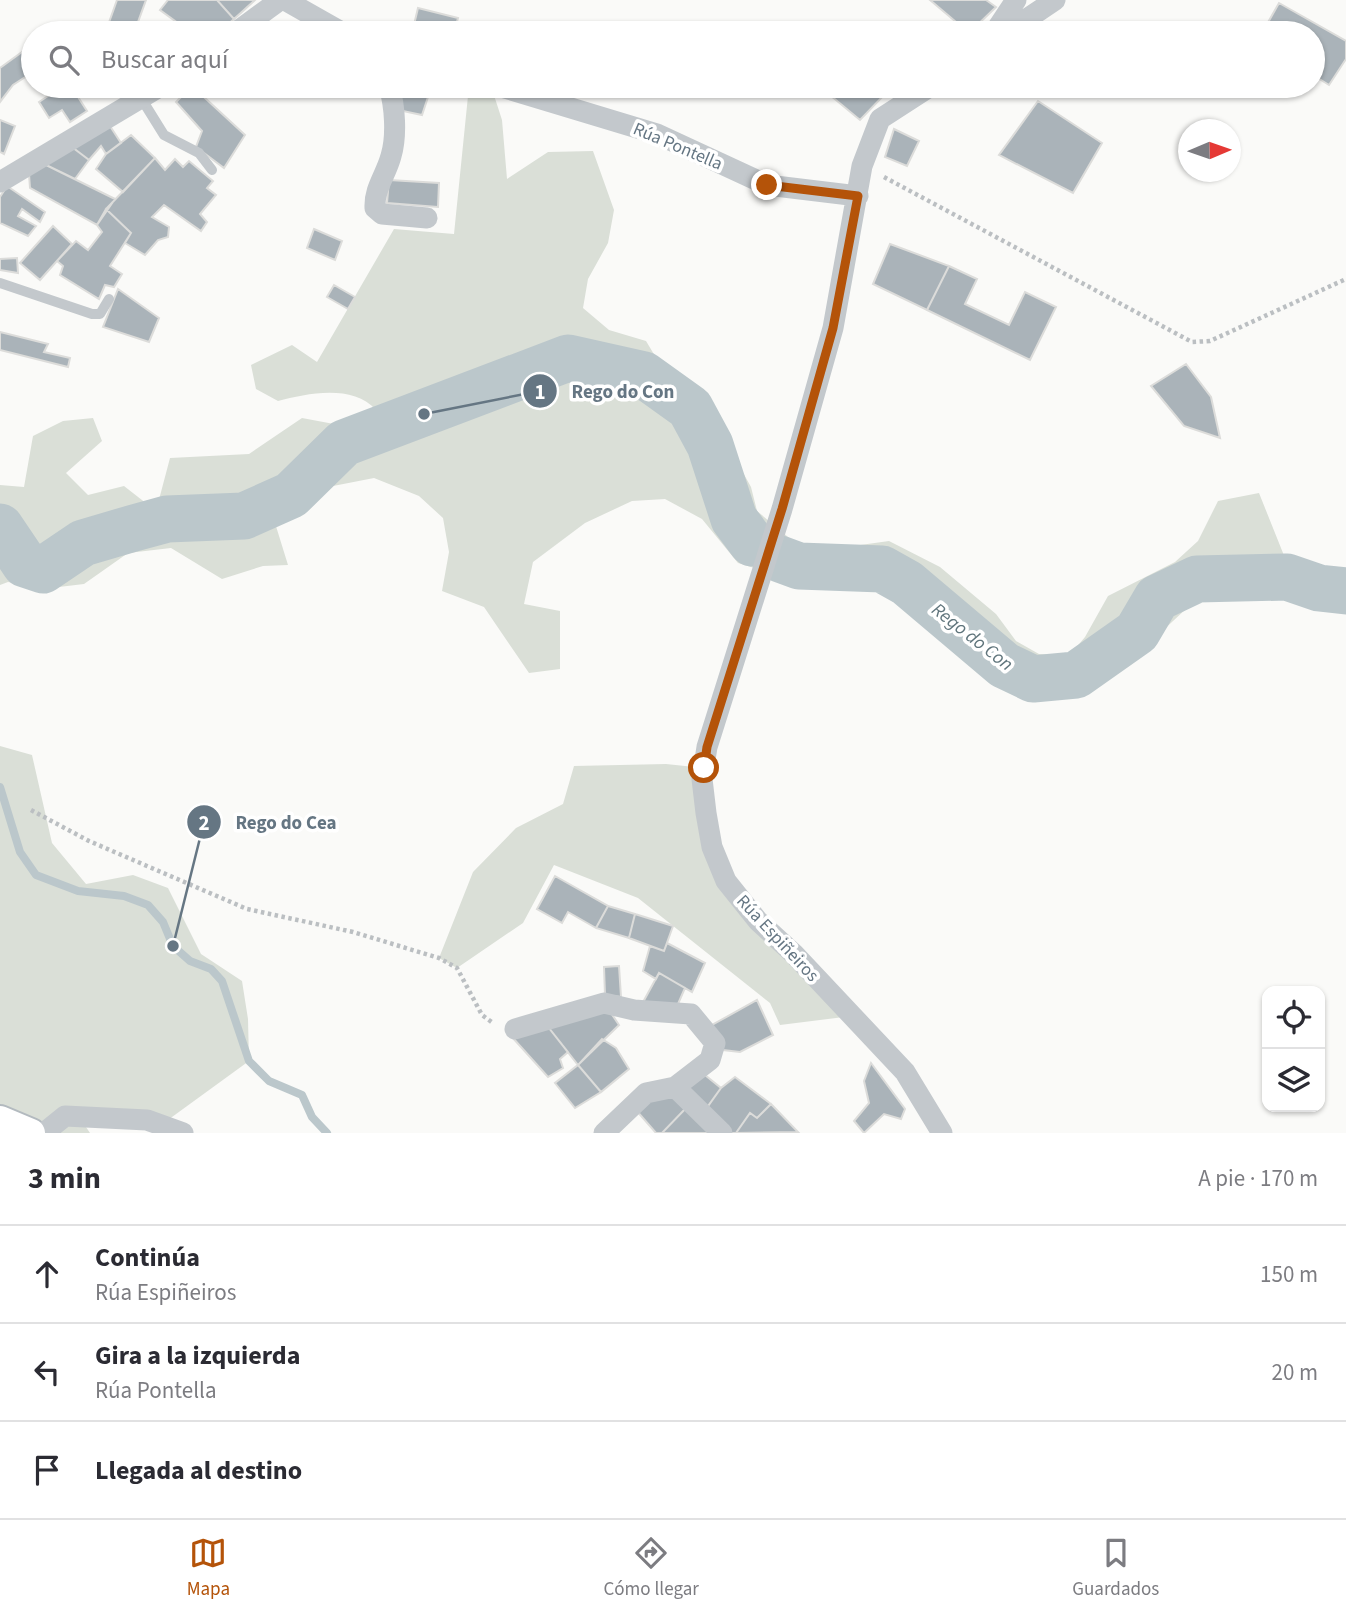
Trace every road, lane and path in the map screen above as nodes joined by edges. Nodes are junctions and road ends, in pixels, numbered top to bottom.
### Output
1 (282, 0) edge
2 (1016, 0) edge
3 (1055, 0) edge
4 (252, 21) edge
5 (321, 21) edge
6 (1002, 21) edge
7 (1024, 21) edge
8 (141, 98) joint
9 (390, 98) edge
10 (538, 98) edge
11 (912, 98) edge
12 (862, 166) junction
13 (212, 170) dead end
14 (0, 182) edge
15 (858, 196) junction
16 (427, 218) dead end
17 (1346, 279) edge
18 (0, 284) edge
19 (108, 299) dead end
20 (31, 810) dead end
21 (515, 1030) joint
22 (675, 1087) junction
23 (0, 1120) edge
24 (32, 1133) edge
25 (44, 1133) edge
26 (183, 1133) edge
27 (604, 1133) edge
28 (722, 1133) edge
29 (942, 1133) edge

1 - 4 street
1 - 5 street
2 - 6 street
3 - 7 street
8 - 13 lane
8 - 14 street
9 - 16 street
10 - 15 street, Rúa Pontella
11 - 12 street, Rúa Espiñeiros
12 - 15 street, Rúa Espiñeiros
12 - 17 path
15 - 29 street, Rúa Espiñeiros
18 - 19 lane
20 - 21 path
21 - 22 street
22 - 27 street
22 - 28 street
23 - 24 street
25 - 26 street

